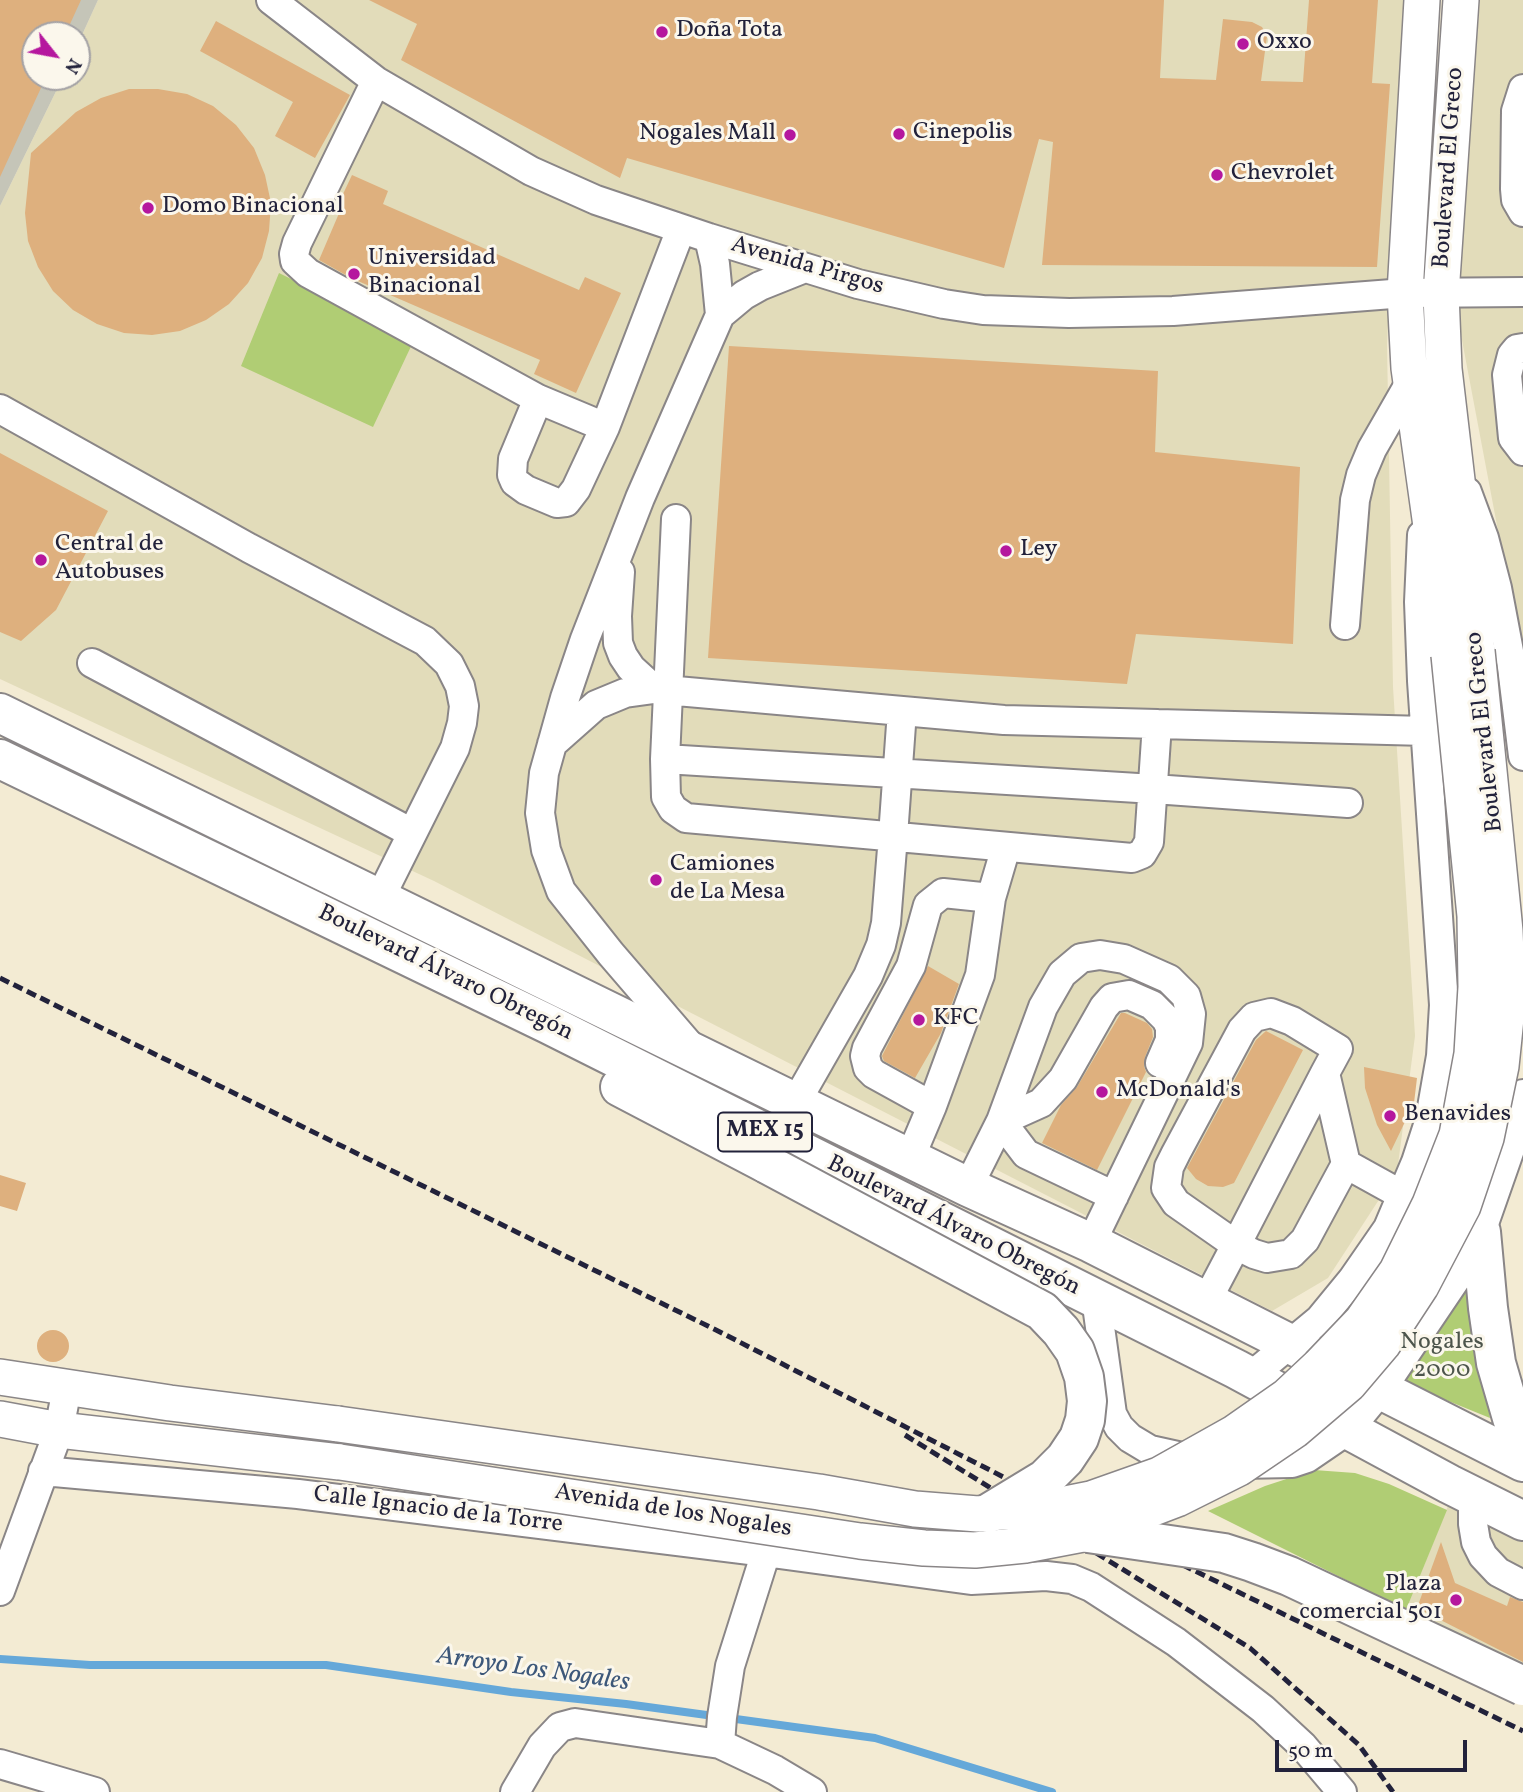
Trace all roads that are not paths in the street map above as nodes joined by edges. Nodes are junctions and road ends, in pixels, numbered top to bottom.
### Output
1 (271, 0) edge
2 (1422, 0) edge
3 (1461, 0) edge
4 (376, 81) junction
5 (1523, 89) edge
6 (1523, 212) edge
7 (681, 229) junction
8 (709, 238) junction
9 (805, 268) junction
10 (1523, 292) edge
11 (1405, 293) junction
12 (1441, 294) junction
13 (720, 315) junction
14 (1523, 348) edge
15 (1411, 381) junction
16 (538, 399) junction
17 (0, 409) edge
18 (605, 427) junction
19 (1523, 451) edge
20 (1453, 454) junction
21 (1424, 476) junction
22 (676, 519) dead end
23 (621, 545) junction
24 (1345, 625) dead end
25 (1463, 653) junction
26 (92, 663) dead end
27 (661, 690) junction
28 (902, 711) junction
29 (0, 713) edge
30 (1157, 724) junction
31 (1426, 731) junction
32 (552, 744) junction
33 (1523, 756) edge
34 (0, 759) edge
35 (665, 759) junction
36 (898, 773) junction
37 (1154, 789) junction
38 (1349, 803) dead end
39 (412, 833) junction
40 (893, 836) junction
41 (1006, 847) junction
42 (380, 898) junction
43 (991, 898) junction
44 (548, 1024) junction
45 (695, 1052) junction
46 (1325, 1073) junction
47 (1523, 1094) edge
48 (1162, 1098) junction
49 (796, 1102) junction
50 (932, 1106) junction
51 (1001, 1121) junction
52 (910, 1158) junction
53 (1346, 1164) junction
54 (968, 1186) junction
55 (1402, 1195) junction
56 (1114, 1196) junction
57 (1481, 1232) junction
58 (1091, 1243) junction
59 (1236, 1245) junction
60 (1096, 1298) junction
61 (1206, 1302) junction
62 (1290, 1345) junction
63 (0, 1377) edge
64 (1250, 1377) junction
65 (67, 1388) junction
66 (1381, 1390) junction
67 (1287, 1396) joint
68 (0, 1419) edge
69 (1333, 1421) junction
70 (59, 1430) junction
71 (1523, 1441) edge
72 (1523, 1462) edge
73 (43, 1471) junction
74 (1473, 1496) junction
75 (989, 1513) junction
76 (1523, 1521) edge
77 (1088, 1533) junction
78 (766, 1552) junction
79 (3, 1577) edge
80 (1523, 1585) edge
81 (1523, 1686) edge
82 (720, 1744) junction
83 (0, 1764) edge
84 (95, 1792) edge
85 (515, 1792) edge
86 (812, 1792) edge
87 (1342, 1792) edge

1 - 4 street, Avenida Pirgos
2 - 11 main road, Boulevard El Greco
3 - 12 main road, Boulevard El Greco
4 - 7 street, Avenida Pirgos
4 - 16 street
5 - 6 street
7 - 8 street, Avenida Pirgos
7 - 18 street
8 - 9 street, Avenida Pirgos
8 - 13 street
9 - 11 street, Avenida Pirgos
9 - 13 street
10 - 12 street, Avenida Pirgos
11 - 12 street, Avenida Pirgos
11 - 15 main road, Boulevard El Greco
12 - 20 main road, Boulevard El Greco
13 - 23 street
14 - 19 street
15 - 21 main road, Boulevard El Greco
15 - 24 street
16 - 18 street
16 - 18 street
17 - 39 street
20 - 25 main road, Boulevard El Greco
20 - 33 street
21 - 25 main road, Boulevard El Greco
21 - 31 street
22 - 27 street
23 - 27 street
23 - 32 street
25 - 67 main road, Boulevard El Greco, bridge
25 - 69 main road, Boulevard El Greco, bridge
26 - 39 street
27 - 28 street
27 - 32 street
27 - 35 street
28 - 30 street
28 - 36 street
29 - 42 highway, Boulevard Álvaro Obregón / MEX 15
30 - 31 street
30 - 37 street
31 - 55 street
32 - 45 street
34 - 44 highway, Boulevard Álvaro Obregón / MEX 15
35 - 36 street
35 - 40 street
36 - 37 street
36 - 40 street
37 - 38 street
37 - 41 street
39 - 42 street
40 - 41 street
40 - 49 street
41 - 43 street
42 - 45 highway, Boulevard Álvaro Obregón / MEX 15
43 - 50 street
43 - 50 street
44 - 60 highway, Boulevard Álvaro Obregón / MEX 15
44 - 75 highway, bridge
45 - 49 highway, Boulevard Álvaro Obregón / MEX 15
46 - 53 street
46 - 59 street
46 - 59 street
47 - 57 street
48 - 51 street
48 - 51 street
48 - 56 street
49 - 52 highway, Boulevard Álvaro Obregón / MEX 15
50 - 52 street
51 - 54 street
51 - 56 street
52 - 54 highway, Boulevard Álvaro Obregón / MEX 15
53 - 55 street
53 - 59 street
54 - 58 highway, Boulevard Álvaro Obregón / MEX 15
55 - 62 street
56 - 58 street
57 - 66 street
57 - 71 highway
58 - 61 highway, Boulevard Álvaro Obregón / MEX 15
59 - 61 street
60 - 64 highway, Boulevard Álvaro Obregón / MEX 15
60 - 69 street
61 - 62 highway, Boulevard Álvaro Obregón / MEX 15
62 - 64 street
62 - 66 highway, Boulevard Álvaro Obregón / MEX 15
63 - 65 main road, Avenida de los Nogales
64 - 69 highway, Boulevard Álvaro Obregón / MEX 15
65 - 70 street
65 - 75 main road, Avenida de los Nogales, bridge
66 - 69 street
66 - 72 highway, Boulevard Álvaro Obregón / MEX 15
67 - 75 main road, Avenida de los Nogales, bridge
68 - 70 main road, Avenida de los Nogales
69 - 74 highway, Boulevard Álvaro Obregón / MEX 15
69 - 77 main road, Avenida de los Nogales, bridge
70 - 73 street
70 - 77 main road, Avenida de los Nogales, bridge
73 - 78 street, Calle Ignacio de la Torre
73 - 79 street
74 - 76 highway, Boulevard Álvaro Obregón / MEX 15
74 - 80 street
77 - 81 highway, bridge
78 - 82 street
78 - 87 street, Calle Ignacio de la Torre
82 - 85 street
82 - 86 street
83 - 84 street

